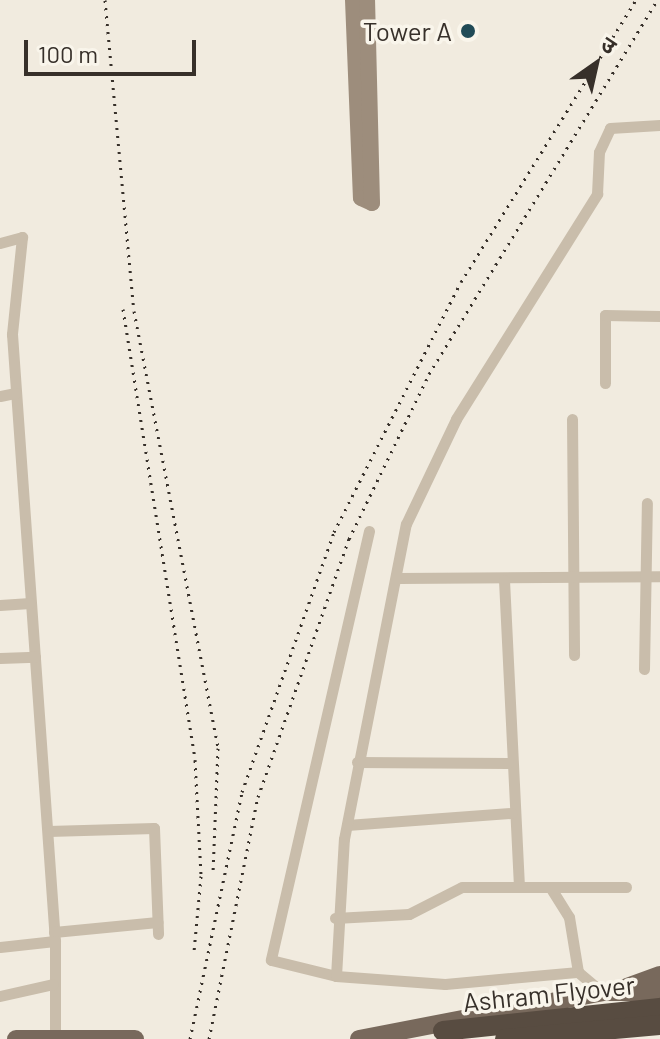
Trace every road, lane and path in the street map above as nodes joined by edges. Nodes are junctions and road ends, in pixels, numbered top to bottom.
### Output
1 (353, 0) edge
2 (367, 0) edge
3 (660, 125) edge
4 (0, 243) edge
5 (660, 316) edge
6 (6, 335) edge
7 (605, 383) dead end
8 (16, 393) junction
9 (0, 396) edge
10 (572, 419) dead end
11 (647, 503) dead end
12 (369, 531) dead end
13 (660, 576) edge
14 (644, 577) junction
15 (399, 578) junction
16 (574, 578) junction
17 (504, 580) junction
18 (30, 603) junction
19 (0, 605) edge
20 (574, 655) dead end
21 (35, 657) junction
22 (0, 658) edge
23 (644, 669) dead end
24 (357, 762) junction
25 (508, 763) junction
26 (512, 813) junction
27 (347, 825) junction
28 (48, 831) junction
29 (519, 887) junction
30 (626, 887) dead end
31 (552, 890) junction
32 (335, 918) junction
33 (54, 936) junction
34 (0, 947) edge
35 (578, 972) junction
36 (660, 975) edge
37 (336, 976) junction
38 (53, 984) junction
39 (611, 991) junction
40 (660, 992) edge
41 (0, 996) edge
42 (660, 1008) edge
43 (660, 1025) edge
44 (443, 1031) joint
45 (16, 1039) edge
46 (55, 1039) edge
47 (135, 1039) edge
48 (359, 1039) edge
49 (391, 1039) edge
50 (505, 1039) edge
51 (611, 1039) edge

1 - 2 main road
3 - 15 street
4 - 6 street
5 - 7 street
6 - 8 street
8 - 9 street
8 - 18 street
10 - 16 street
11 - 14 street
12 - 37 street
13 - 14 street
14 - 16 street
14 - 23 street
15 - 17 street
15 - 24 street
16 - 17 street
16 - 20 street
17 - 25 street
18 - 19 street
18 - 21 street
21 - 22 street
21 - 28 street
24 - 25 street
24 - 27 street
25 - 26 street
26 - 27 street
26 - 29 street
27 - 32 street
28 - 33 street
28 - 33 street
29 - 31 street
29 - 32 street
30 - 31 street
31 - 35 street
32 - 37 street
33 - 34 street
33 - 38 street
35 - 37 street
35 - 39 street
36 - 39 main road
38 - 41 street
38 - 46 street
39 - 40 main road
39 - 48 main road
39 - 51 main road
42 - 44 highway, Ashram Flyover, bridge
43 - 50 highway, Ashram Flyover, bridge
44 - 49 main road
45 - 47 main road, bridge

